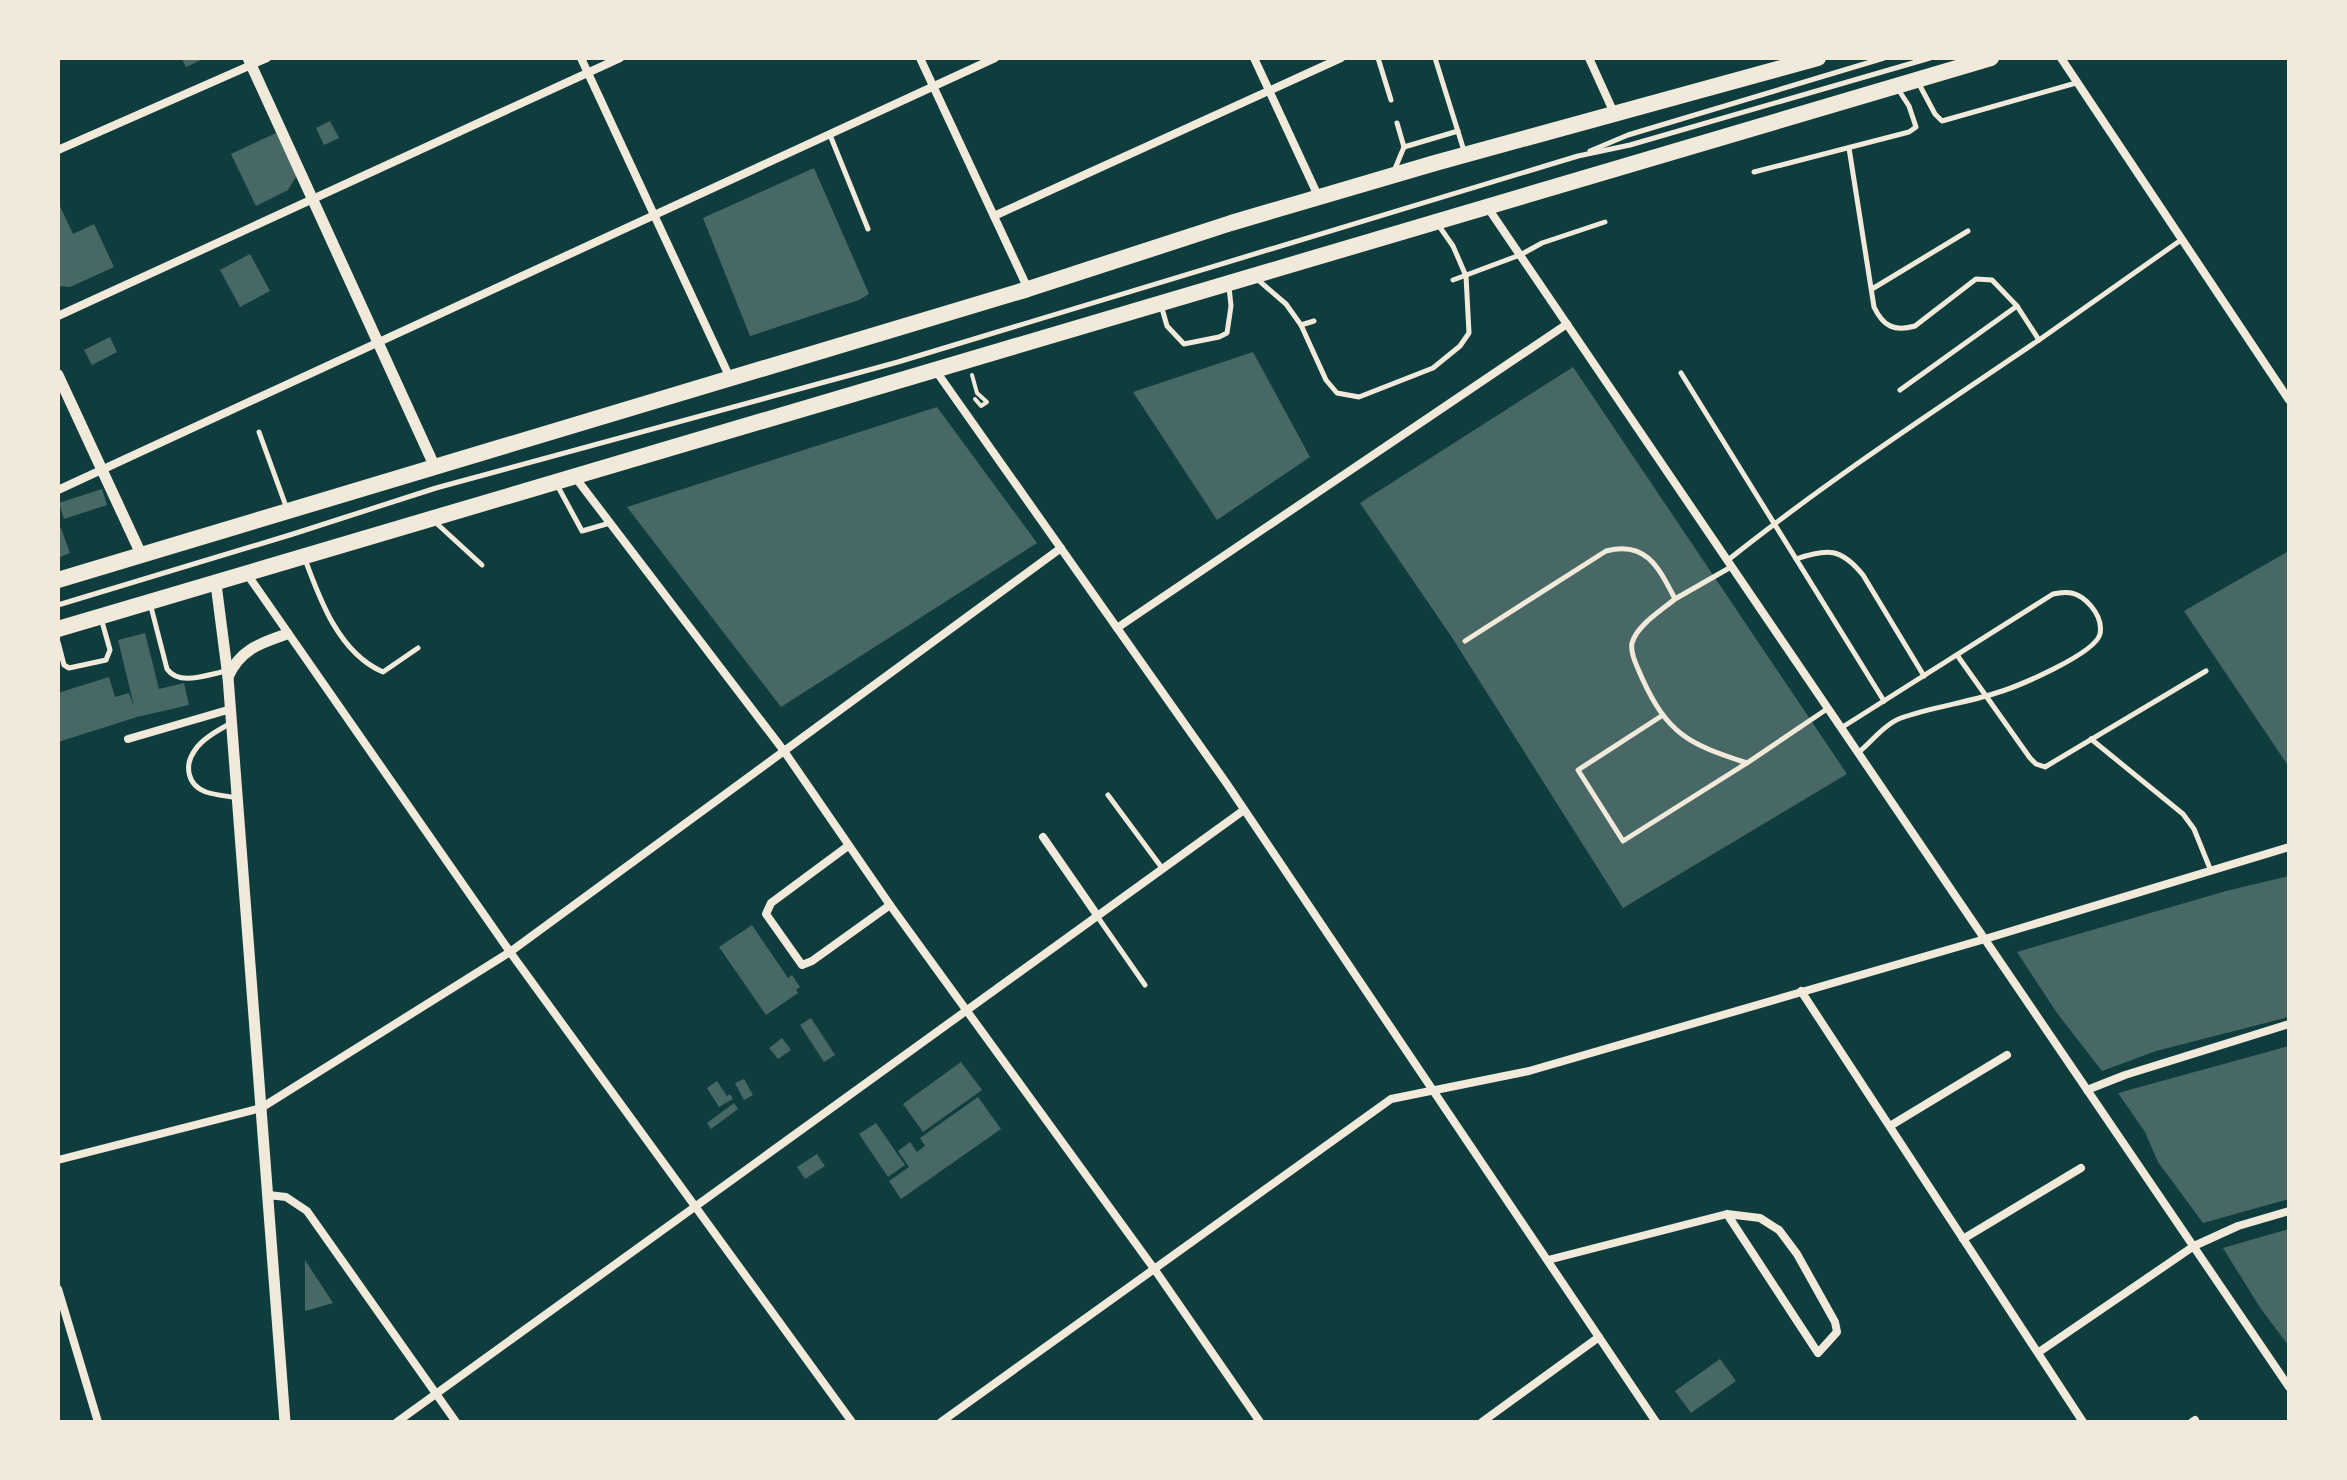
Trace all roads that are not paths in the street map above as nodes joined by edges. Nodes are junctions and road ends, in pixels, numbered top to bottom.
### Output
1 (267, 58) edge
2 (581, 58) edge
3 (620, 58) edge
4 (920, 58) edge
5 (995, 58) edge
6 (1254, 58) edge
7 (1341, 58) edge
8 (1378, 58) edge
9 (1435, 58) edge
10 (1589, 58) edge
11 (1818, 58) edge
12 (1884, 58) edge
13 (1930, 58) edge
14 (1991, 58) edge
15 (2061, 58) edge
16 (250, 62) edge
17 (588, 73) junction
18 (1917, 80) junction
19 (2076, 83) junction
20 (933, 86) junction
21 (1897, 86) junction
22 (1269, 91) junction
23 (1391, 100) dead end
24 (1615, 114) junction
25 (1397, 123) dead end
26 (1458, 131) junction
27 (829, 134) junction
28 (1404, 147) junction
29 (1849, 148) junction
30 (58, 150) edge
31 (1465, 155) junction
32 (1578, 156) junction
33 (1754, 172) dead end
34 (1392, 176) junction
35 (1319, 198) junction
36 (313, 199) junction
37 (1487, 207) junction
38 (654, 215) junction
39 (994, 216) junction
40 (1437, 222) junction
41 (1605, 222) dead end
42 (868, 229) dead end
43 (1968, 231) dead end
44 (2181, 240) junction
45 (1520, 255) junction
46 (1253, 276) junction
47 (1466, 276) junction
48 (1453, 280) dead end
49 (1228, 285) junction
50 (1028, 289) junction
51 (1872, 289) junction
52 (1161, 304) junction
53 (2017, 306) junction
54 (58, 316) edge
55 (1314, 321) dead end
56 (1567, 324) junction
57 (1301, 325) junction
58 (2039, 340) junction
59 (378, 342) junction
60 (936, 371) junction
61 (1681, 373) dead end
62 (58, 375) edge
63 (730, 378) junction
64 (1900, 390) dead end
65 (2289, 400) edge
66 (259, 432) dead end
67 (434, 465) junction
68 (102, 470) junction
69 (575, 477) junction
70 (555, 483) junction
71 (58, 490) edge
72 (287, 510) junction
73 (433, 520) junction
74 (610, 523) junction
75 (1774, 524) junction
76 (1061, 548) junction
77 (141, 554) junction
78 (305, 558) junction
79 (1796, 559) junction
80 (1730, 564) junction
81 (482, 565) dead end
82 (247, 574) junction
83 (58, 580) edge
84 (216, 584) junction
85 (1675, 599) junction
86 (150, 603) junction
87 (58, 605) edge
88 (101, 617) junction
89 (1117, 628) junction
90 (58, 629) edge
91 (287, 634) junction
92 (1465, 641) dead end
93 (58, 642) edge
94 (418, 648) dead end
95 (1957, 655) junction
96 (2206, 671) dead end
97 (227, 674) junction
98 (1924, 676) junction
99 (1986, 696) junction
100 (1884, 701) junction
101 (1828, 708) junction
102 (231, 709) junction
103 (1663, 715) junction
104 (231, 722) junction
105 (1841, 728) junction
106 (128, 739) dead end
107 (2091, 739) junction
108 (784, 751) junction
109 (1858, 753) junction
110 (1747, 763) junction
111 (1108, 795) dead end
112 (237, 798) junction
113 (1244, 810) junction
114 (1043, 837) dead end
115 (848, 846) junction
116 (2289, 847) edge
117 (1162, 868) junction
118 (2211, 871) junction
119 (890, 905) junction
120 (1097, 915) junction
121 (1985, 939) junction
122 (510, 952) junction
123 (1145, 985) dead end
124 (1801, 991) junction
125 (967, 1009) junction
126 (2289, 1024) edge
127 (2007, 1055) dead end
128 (2087, 1090) junction
129 (1434, 1091) junction
130 (261, 1108) junction
131 (1890, 1126) junction
132 (58, 1160) edge
133 (2081, 1168) dead end
134 (268, 1195) junction
135 (695, 1207) junction
136 (2289, 1211) edge
137 (1727, 1214) junction
138 (1963, 1239) junction
139 (2194, 1246) junction
140 (1548, 1260) junction
141 (1155, 1270) junction
142 (58, 1289) edge
143 (1599, 1337) junction
144 (2039, 1352) junction
145 (2289, 1387) edge
146 (436, 1394) junction
147 (98, 1422) edge
148 (285, 1422) edge
149 (397, 1422) edge
150 (456, 1422) edge
151 (852, 1422) edge
152 (941, 1422) edge
153 (1260, 1422) edge
154 (1482, 1422) edge
155 (1656, 1422) edge
156 (2083, 1422) edge

1 - 16 street
2 - 17 street
3 - 17 street
4 - 20 street
5 - 20 street
6 - 22 street
7 - 22 street
8 - 23 lane
9 - 26 lane
10 - 24 street
11 - 24 highway
12 - 32 lane
13 - 32 lane
14 - 18 highway
15 - 19 street
16 - 30 street
16 - 36 street
17 - 36 street
17 - 38 street
18 - 19 lane
18 - 21 highway
19 - 44 street
20 - 27 street
20 - 39 street
21 - 29 lane
21 - 37 highway
22 - 35 street
22 - 39 street
24 - 31 highway
25 - 28 lane
26 - 28 lane
26 - 31 lane
27 - 38 street
27 - 42 lane
28 - 34 lane
29 - 33 lane
29 - 51 lane
31 - 34 highway
32 - 87 lane
34 - 35 highway
35 - 50 highway
36 - 54 street
36 - 59 street
37 - 40 highway
37 - 45 street
38 - 59 street
38 - 63 street
39 - 50 street
40 - 46 highway
40 - 47 lane
41 - 45 lane
43 - 51 lane
44 - 58 lane
44 - 65 street
45 - 47 lane
45 - 56 street
46 - 49 highway
46 - 57 lane
47 - 48 lane
47 - 57 lane
49 - 52 highway
49 - 52 lane
50 - 63 highway
51 - 53 lane
52 - 60 highway
53 - 58 lane
53 - 64 lane
55 - 57 lane
56 - 80 street
56 - 89 street
58 - 75 lane
59 - 67 street
59 - 68 street
60 - 69 highway
60 - 76 street
61 - 75 lane
62 - 68 street
63 - 67 highway
66 - 72 lane
67 - 72 highway
68 - 71 street
68 - 77 street
69 - 70 highway
69 - 74 street
70 - 73 highway
70 - 74 lane
72 - 77 highway
73 - 78 highway
73 - 81 lane
74 - 108 street
75 - 79 lane
75 - 80 lane
76 - 89 street
76 - 108 street
77 - 83 highway
78 - 82 highway
78 - 94 lane
79 - 98 lane
79 - 100 lane
80 - 85 lane
80 - 101 street
82 - 84 highway
82 - 91 street
84 - 86 highway
84 - 97 street
85 - 92 lane
85 - 103 lane
86 - 88 highway
86 - 97 lane
88 - 90 highway
88 - 93 lane
89 - 113 street
91 - 97 street
91 - 122 street
95 - 98 lane
95 - 99 lane
95 - 99 lane
96 - 107 lane
97 - 102 street
98 - 100 lane
99 - 107 lane
99 - 109 lane
100 - 105 lane
101 - 105 street
101 - 110 lane
102 - 104 street
102 - 106 street
103 - 110 lane
103 - 110 lane
104 - 112 street
104 - 112 lane
105 - 109 street
107 - 118 lane
108 - 115 street
108 - 122 street
109 - 121 street
111 - 117 lane
112 - 130 street
113 - 117 street
113 - 129 street
114 - 120 street
115 - 119 street
115 - 119 street
116 - 118 street
117 - 120 street
118 - 121 street
119 - 125 street
120 - 123 lane
120 - 125 street
121 - 124 street
121 - 128 street
122 - 130 street
122 - 135 street
124 - 129 street
124 - 131 street
125 - 135 street
125 - 141 street
126 - 128 street
127 - 131 street
128 - 139 street
129 - 140 street
129 - 141 street
130 - 132 street
130 - 134 street
131 - 138 street
133 - 138 street
134 - 146 street
134 - 148 street
135 - 146 street
135 - 151 street
136 - 139 street
137 - 137 street
137 - 140 street
138 - 144 street
139 - 144 street
139 - 145 street
140 - 143 street
141 - 152 street
141 - 153 street
142 - 147 street
143 - 154 street
143 - 155 street
144 - 156 street
146 - 149 street
146 - 150 street

